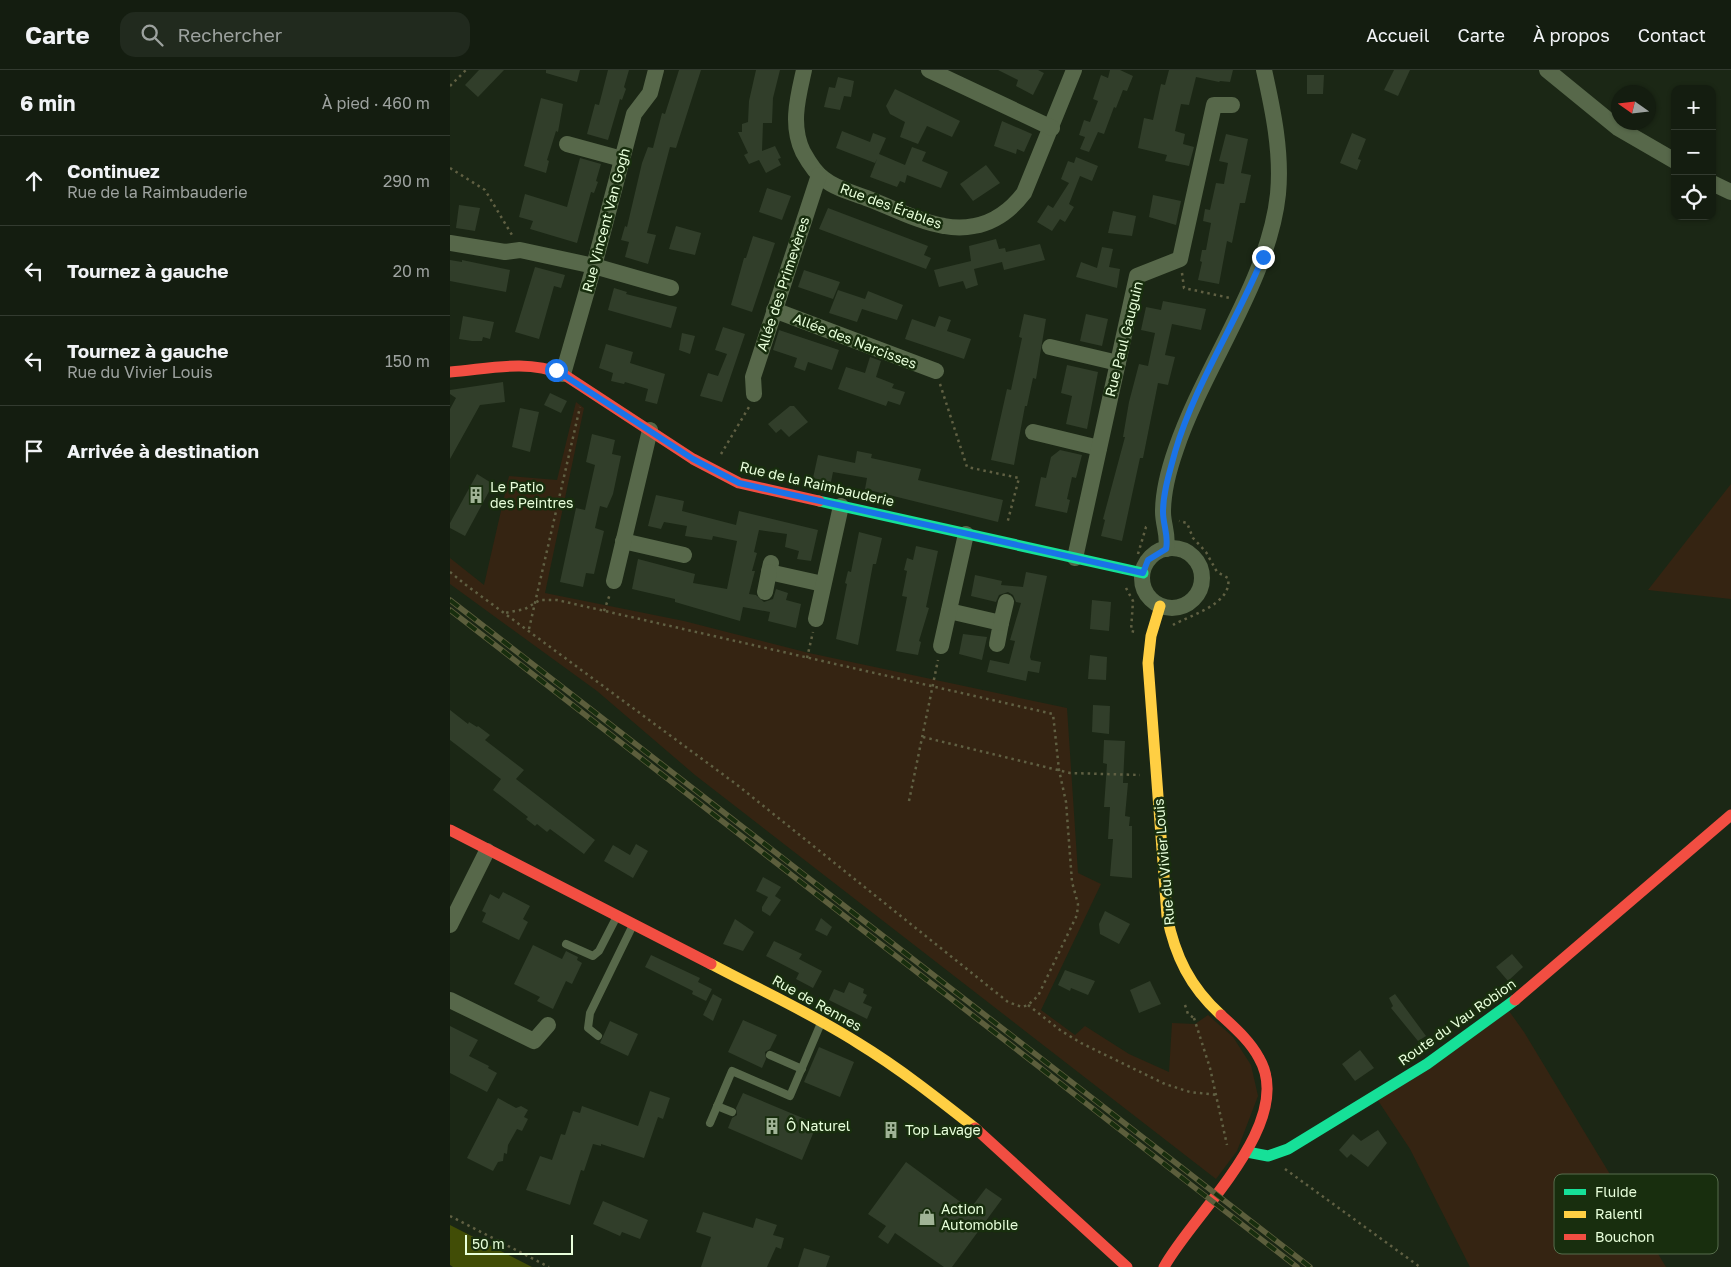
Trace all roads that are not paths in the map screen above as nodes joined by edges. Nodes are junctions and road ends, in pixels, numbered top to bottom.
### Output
1 (656, 70) edge
2 (804, 70) edge
3 (929, 70) edge
4 (1074, 70) edge
5 (1264, 70) edge
6 (1547, 70) edge
7 (1232, 105) dead end
8 (1052, 128) junction
9 (567, 144) dead end
10 (622, 159) junction
11 (1671, 159) edge
12 (819, 175) junction
13 (1716, 185) edge
14 (1731, 192) edge
15 (450, 243) edge
16 (594, 266) junction
17 (671, 288) dead end
18 (774, 310) junction
19 (1050, 347) dead end
20 (1118, 363) junction
21 (936, 371) road end
22 (563, 374) junction
23 (453, 375) edge
24 (754, 394) road end
25 (650, 430) junction
26 (1033, 432) dead end
27 (1098, 448) junction
28 (841, 506) junction
29 (966, 534) junction
30 (623, 540) junction
31 (1166, 549) junction
32 (684, 555) dead end
33 (1075, 558) junction
34 (1143, 573) junction
35 (614, 581) dead end
36 (823, 584) junction
37 (765, 592) dead end
38 (1006, 602) dead end
39 (1160, 606) junction
40 (949, 611) junction
41 (816, 619) road end
42 (1001, 623) junction
43 (997, 644) dead end
44 (941, 646) road end
45 (1731, 815) edge
46 (450, 830) edge
47 (487, 851) junction
48 (617, 917) junction
49 (450, 925) edge
50 (633, 925) junction
51 (566, 944) dead end
52 (450, 1000) edge
53 (822, 1022) junction
54 (548, 1025) dead end
55 (598, 1036) dead end
56 (770, 1055) dead end
57 (802, 1069) junction
58 (717, 1106) junction
59 (732, 1112) dead end
60 (710, 1123) dead end
61 (1247, 1152) junction
62 (1127, 1267) edge
63 (1164, 1267) edge

1 - 10 street, Rue Vincent Van Gogh
2 - 12 street, Rue des Érables
3 - 8 street
4 - 8 street, Rue des Érables
5 - 31 street
6 - 11 street
7 - 20 street, Rue Paul Gauguin
8 - 12 street, Rue des Érables
9 - 10 street
10 - 16 street, Rue Vincent Van Gogh
12 - 18 street, Allée des Primevères
13 - 14 street
15 - 16 street
16 - 17 street
16 - 22 street, Rue Vincent Van Gogh
18 - 21 street, Allée des Narcisses
18 - 24 street, Allée des Primevères
19 - 20 street
20 - 27 street, Rue Paul Gauguin
22 - 23 street, Rue de la Raimbauderie
22 - 25 street, Rue de la Raimbauderie
25 - 28 street, Rue de la Raimbauderie
25 - 30 street
26 - 27 street
27 - 33 street, Rue Paul Gauguin
28 - 29 street, Rue de la Raimbauderie
28 - 36 street
29 - 33 street, Rue de la Raimbauderie
29 - 40 street
30 - 32 street
30 - 35 street
31 - 34 street
31 - 39 street
33 - 34 street, Rue de la Raimbauderie
34 - 39 street
36 - 37 street
36 - 41 street
38 - 42 street
39 - 61 street, Rue du Vivier Louis
40 - 42 street
40 - 44 street
42 - 43 street
45 - 61 street, Route du Vau Robion
46 - 47 street, Rue de Rennes
47 - 48 street, Rue de Rennes
47 - 49 street
48 - 50 street, Rue de Rennes
48 - 51 lane
50 - 53 street, Rue de Rennes
50 - 55 lane
52 - 54 street
53 - 57 lane
53 - 62 street, Rue de Rennes
56 - 57 lane
57 - 58 lane
58 - 59 lane
58 - 60 lane
61 - 63 street, Rue du Vivier Louis

